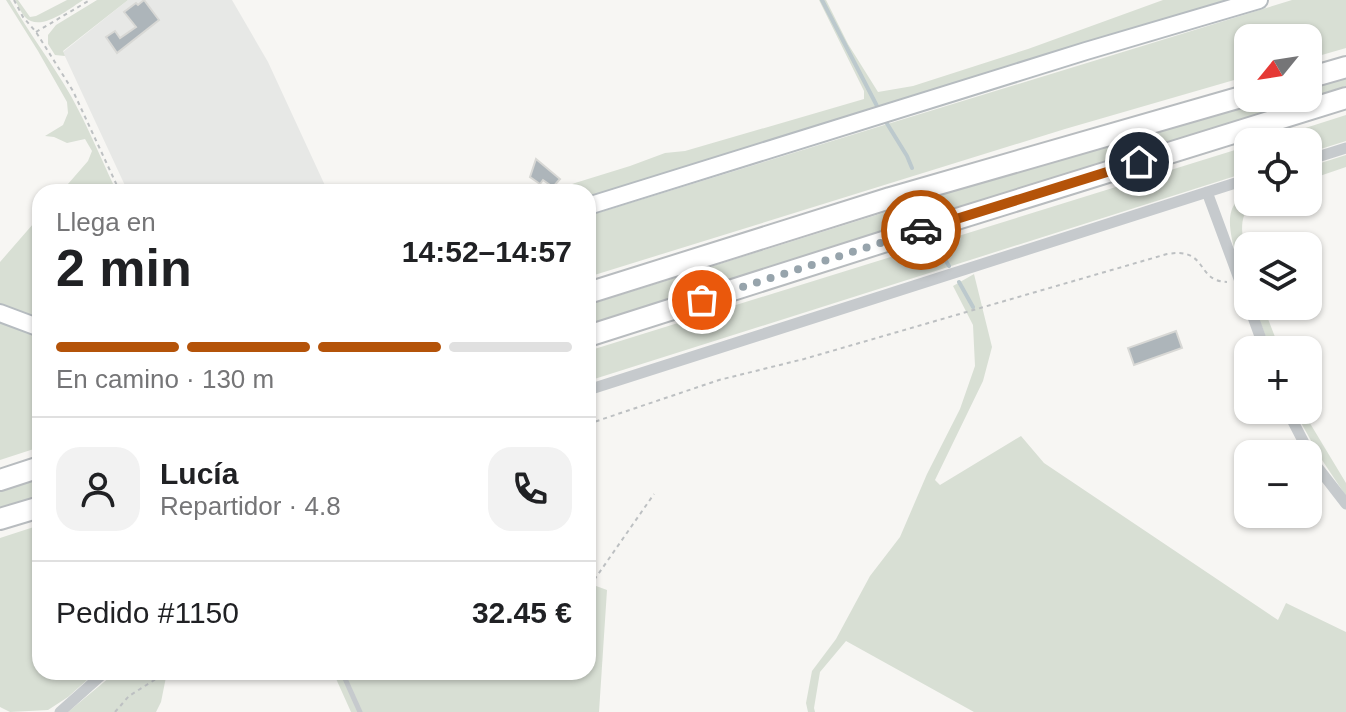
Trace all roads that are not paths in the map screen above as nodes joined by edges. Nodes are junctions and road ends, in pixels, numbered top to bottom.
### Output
1 (1259, 0) edge
2 (1346, 67) edge
3 (1322, 74) edge
4 (1346, 98) edge
5 (1234, 99) edge
6 (1346, 148) edge
7 (1322, 156) edge
8 (1234, 183) edge
9 (1207, 192) junction
10 (596, 203) edge
11 (1234, 263) edge
12 (596, 290) edge
13 (0, 313) edge
14 (32, 325) edge
15 (596, 333) edge
16 (596, 387) edge
17 (1294, 424) edge
18 (32, 470) edge
19 (0, 480) edge
20 (1346, 504) edge
21 (32, 509) edge
22 (4, 518) edge
23 (96, 680) edge
24 (346, 680) edge
25 (60, 712) edge
26 (360, 712) edge

1 - 10 street
2 - 3 highway
4 - 15 highway
5 - 12 highway
6 - 7 street
8 - 9 street
9 - 11 street
9 - 16 street
13 - 14 street
17 - 20 street
18 - 19 highway
21 - 22 highway
23 - 25 street
24 - 26 lane

